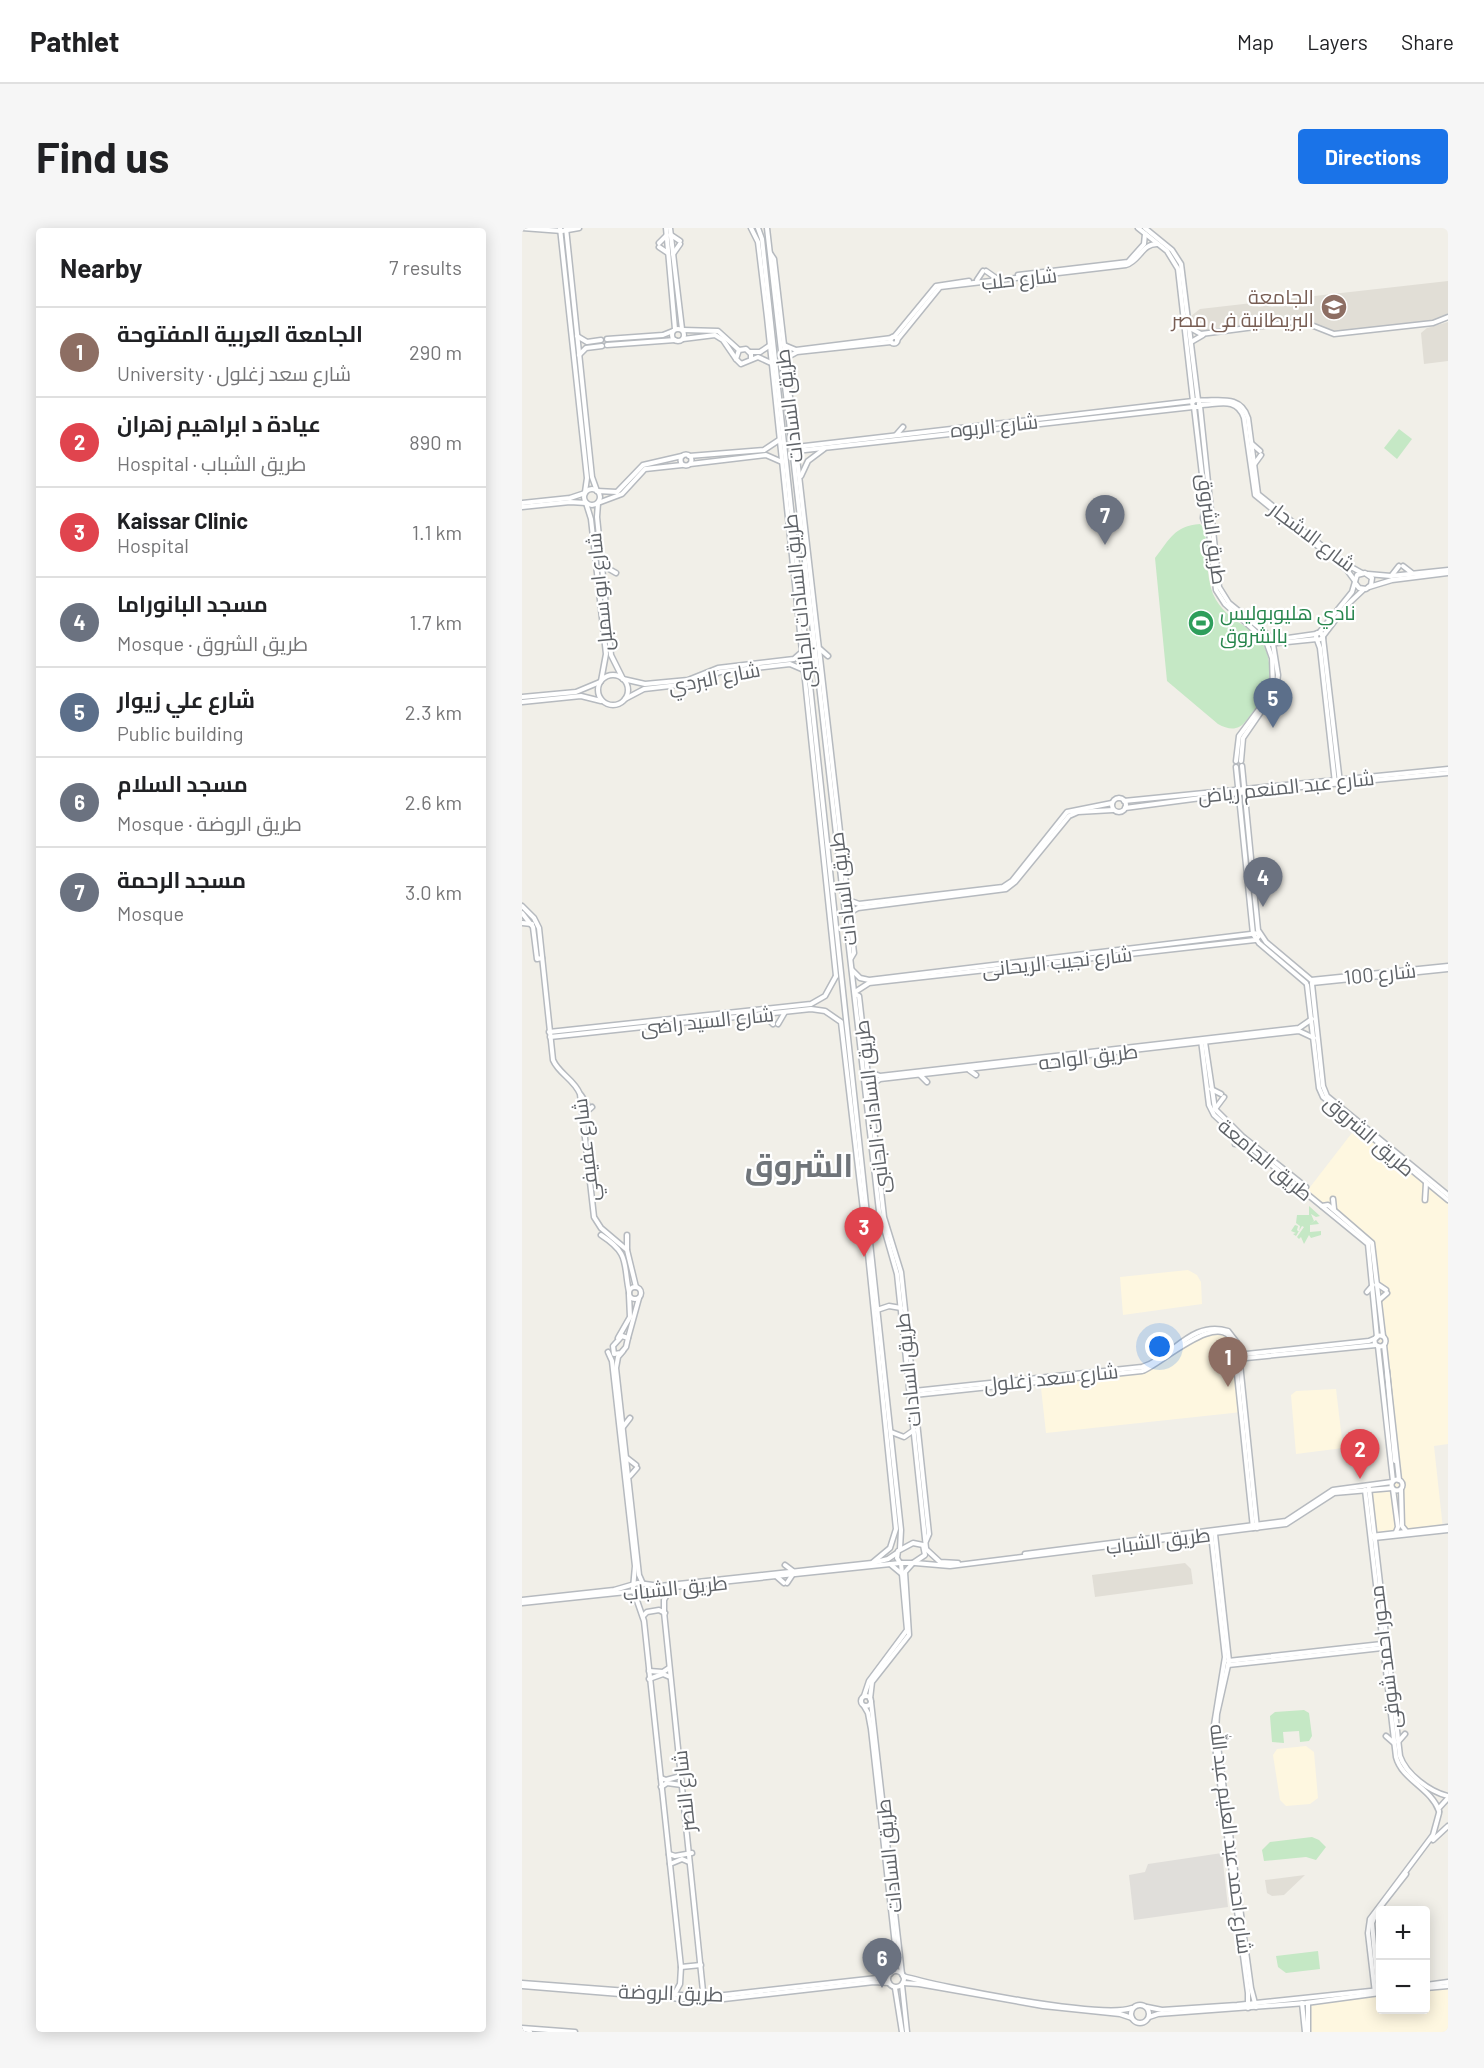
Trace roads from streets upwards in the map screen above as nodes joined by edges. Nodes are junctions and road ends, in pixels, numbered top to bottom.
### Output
1 (522, 228) edge
2 (579, 228) edge
3 (668, 228) edge
4 (751, 228) edge
5 (758, 228) edge
6 (767, 228) edge
7 (1139, 228) edge
8 (566, 229) edge
9 (560, 230) edge
10 (1145, 231) edge
11 (669, 235) junction
12 (1158, 244) junction
13 (1144, 248) junction
14 (764, 252) junction
15 (770, 253) junction
16 (671, 254) junction
17 (760, 257) junction
18 (1084, 269) junction
19 (1044, 275) junction
20 (1026, 277) junction
21 (996, 278) junction
22 (977, 280) junction
23 (1183, 285) junction
24 (572, 314) junction
25 (1448, 318) edge
26 (1187, 323) junction
27 (770, 326) junction
28 (1190, 328) junction
29 (674, 330) junction
30 (682, 330) junction
31 (1237, 330) junction
32 (577, 336) junction
33 (846, 338) dead end
34 (607, 339) junction
35 (683, 339) junction
36 (601, 340) junction
37 (675, 340) junction
38 (893, 340) junction
39 (1191, 342) junction
40 (605, 345) junction
41 (770, 345) junction
42 (784, 345) junction
43 (853, 345) junction
44 (839, 347) junction
45 (739, 350) junction
46 (750, 352) junction
47 (579, 356) junction
48 (736, 359) junction
49 (751, 359) junction
50 (786, 359) junction
51 (772, 363) junction
52 (773, 378) junction
53 (788, 381) junction
54 (778, 382) junction
55 (580, 384) junction
56 (785, 386) junction
57 (779, 390) junction
58 (789, 390) junction
59 (775, 396) junction
60 (1196, 404) junction
61 (790, 427) junction
62 (980, 428) junction
63 (794, 432) junction
64 (913, 434) junction
65 (1248, 434) junction
66 (895, 436) junction
67 (780, 439) junction
68 (1250, 442) junction
69 (810, 447) junction
70 (828, 447) junction
71 (796, 449) junction
72 (682, 456) junction
73 (689, 456) junction
74 (782, 462) junction
75 (690, 464) junction
76 (682, 465) junction
77 (1253, 466) junction
78 (796, 469) junction
79 (800, 480) junction
80 (597, 491) junction
81 (585, 492) junction
82 (798, 497) junction
83 (790, 498) junction
84 (586, 503) junction
85 (598, 503) junction
86 (1265, 503) junction
87 (535, 504) junction
88 (522, 505) edge
89 (800, 512) junction
90 (792, 513) junction
91 (793, 541) junction
92 (805, 543) junction
93 (598, 555) junction
94 (602, 565) junction
95 (1446, 572) edge
96 (616, 573) dead end
97 (1362, 573) junction
98 (1368, 573) junction
99 (1412, 574) junction
100 (1391, 576) junction
101 (809, 579) junction
102 (1355, 582) junction
103 (1367, 588) junction
104 (810, 604) junction
105 (802, 606) junction
106 (604, 612) junction
107 (803, 617) junction
108 (811, 617) junction
109 (1265, 632) junction
110 (1284, 637) junction
111 (1319, 637) junction
112 (1273, 641) junction
113 (1267, 643) junction
114 (804, 644) junction
115 (819, 646) junction
116 (802, 651) junction
117 (772, 664) junction
118 (821, 669) junction
119 (804, 670) junction
120 (623, 679) junction
121 (601, 681) junction
122 (676, 683) junction
123 (522, 698) edge
124 (823, 698) junction
125 (625, 699) junction
126 (808, 699) junction
127 (522, 702) edge
128 (604, 702) junction
129 (813, 705) junction
130 (1265, 705) junction
131 (814, 712) junction
132 (810, 720) junction
133 (1240, 762) junction
134 (1448, 771) edge
135 (1242, 780) junction
136 (1338, 782) junction
137 (1278, 788) junction
138 (1250, 789) junction
139 (1241, 791) junction
140 (1127, 804) junction
141 (1110, 806) junction
142 (833, 810) junction
143 (838, 814) junction
144 (822, 827) junction
145 (826, 832) junction
146 (840, 833) junction
147 (837, 842) junction
148 (827, 847) junction
149 (825, 853) junction
150 (838, 854) junction
151 (843, 860) junction
152 (840, 868) junction
153 (830, 870) junction
154 (842, 882) junction
155 (831, 884) junction
156 (848, 900) junction
157 (1252, 900) junction
158 (522, 906) edge
159 (859, 906) junction
160 (522, 913) edge
161 (849, 914) junction
162 (846, 919) junction
163 (523, 920) edge
164 (532, 924) junction
165 (1253, 934) junction
166 (1260, 934) junction
167 (1238, 939) junction
168 (1256, 940) junction
169 (539, 957) junction
170 (850, 958) junction
171 (840, 965) junction
172 (1448, 967) edge
173 (852, 969) junction
174 (836, 976) junction
175 (869, 981) junction
176 (1310, 982) junction
177 (854, 993) junction
178 (816, 1002) junction
179 (819, 1009) junction
180 (786, 1011) junction
181 (762, 1014) junction
182 (1312, 1019) junction
183 (549, 1024) junction
184 (560, 1030) junction
185 (1296, 1030) junction
186 (550, 1034) junction
187 (558, 1036) junction
188 (1242, 1036) junction
189 (1314, 1038) junction
190 (845, 1041) junction
191 (1203, 1041) junction
192 (1215, 1041) junction
193 (551, 1044) junction
194 (1193, 1044) junction
195 (850, 1049) junction
196 (1204, 1052) junction
197 (1056, 1059) junction
198 (1040, 1061) junction
199 (984, 1068) junction
200 (969, 1070) junction
201 (867, 1071) junction
202 (934, 1073) junction
203 (920, 1075) junction
204 (882, 1078) junction
205 (869, 1087) junction
206 (1210, 1089) junction
207 (866, 1092) junction
208 (580, 1094) junction
209 (587, 1104) dead end
210 (592, 1107) dead end
211 (1215, 1109) junction
212 (583, 1115) junction
213 (870, 1131) junction
214 (858, 1133) junction
215 (1235, 1134) junction
216 (872, 1144) junction
217 (1235, 1144) dead end
218 (1382, 1144) junction
219 (860, 1146) junction
220 (862, 1160) junction
221 (858, 1165) junction
222 (1276, 1168) junction
223 (1288, 1178) junction
224 (1426, 1182) junction
225 (1304, 1189) junction
226 (1448, 1195) edge
227 (1333, 1199) dead end
228 (1425, 1200) dead end
229 (1448, 1200) edge
230 (1322, 1206) junction
231 (1334, 1210) junction
232 (867, 1226) junction
233 (603, 1233) junction
234 (627, 1235) dead end
235 (891, 1245) junction
236 (627, 1250) junction
237 (873, 1266) junction
238 (870, 1273) junction
239 (1375, 1284) junction
240 (900, 1285) junction
241 (636, 1287) junction
242 (629, 1293) junction
243 (639, 1298) junction
244 (1377, 1301) junction
245 (901, 1308) junction
246 (877, 1310) junction
247 (622, 1329) junction
248 (629, 1329) junction
249 (1383, 1336) junction
250 (1376, 1337) junction
251 (628, 1338) junction
252 (617, 1340) junction
253 (1377, 1345) junction
254 (1384, 1345) junction
255 (623, 1351) junction
256 (611, 1353) junction
257 (880, 1356) junction
258 (1239, 1357) junction
259 (1385, 1369) junction
260 (908, 1372) junction
261 (912, 1376) junction
262 (914, 1393) junction
263 (915, 1405) junction
264 (621, 1408) junction
265 (886, 1410) junction
266 (911, 1411) junction
267 (1388, 1422) junction
268 (623, 1428) junction
269 (914, 1430) junction
270 (890, 1431) junction
271 (626, 1456) junction
272 (1395, 1461) junction
273 (894, 1470) junction
274 (890, 1476) junction
275 (629, 1480) junction
276 (1399, 1480) junction
277 (1393, 1481) junction
278 (1366, 1488) junction
279 (1393, 1488) junction
280 (1401, 1489) junction
281 (925, 1513) junction
282 (1400, 1526) junction
283 (632, 1527) junction
284 (1255, 1527) junction
285 (898, 1529) junction
286 (1448, 1529) edge
287 (1213, 1532) junction
288 (1407, 1532) junction
289 (1395, 1533) junction
290 (1388, 1535) junction
291 (1372, 1537) junction
292 (926, 1548) junction
293 (899, 1551) junction
294 (872, 1563) junction
295 (901, 1563) junction
296 (914, 1563) junction
297 (889, 1564) junction
298 (793, 1573) junction
299 (902, 1574) junction
300 (637, 1575) junction
301 (774, 1575) junction
302 (634, 1583) junction
303 (642, 1583) junction
304 (671, 1587) junction
305 (642, 1590) junction
306 (634, 1591) junction
307 (522, 1602) edge
308 (665, 1613) junction
309 (908, 1615) junction
310 (643, 1617) junction
311 (1384, 1646) junction
312 (1227, 1663) junction
313 (669, 1668) junction
314 (648, 1670) junction
315 (670, 1677) junction
316 (649, 1679) junction
317 (864, 1696) junction
318 (871, 1701) junction
319 (864, 1706) junction
320 (1394, 1725) junction
321 (873, 1734) junction
322 (1396, 1743) junction
323 (681, 1776) junction
324 (660, 1777) junction
325 (682, 1785) junction
326 (661, 1787) junction
327 (1448, 1797) edge
328 (1439, 1812) junction
329 (1226, 1817) junction
330 (1448, 1825) edge
331 (691, 1853) junction
332 (669, 1854) junction
333 (690, 1862) junction
334 (670, 1864) junction
335 (888, 1865) junction
336 (1409, 1865) junction
337 (1400, 1877) junction
338 (1240, 1915) junction
339 (1372, 1951) junction
340 (701, 1965) junction
341 (681, 1967) junction
342 (890, 1973) junction
343 (903, 1975) junction
344 (1376, 1976) edge
345 (703, 1983) junction
346 (889, 1983) junction
347 (915, 1983) junction
348 (522, 1984) edge
349 (902, 1984) junction
350 (1448, 1984) edge
351 (1430, 1986) edge
352 (895, 1987) junction
353 (794, 1989) junction
354 (958, 1989) junction
355 (1376, 1989) edge
356 (1376, 1989) edge
357 (1376, 1989) edge
358 (786, 1990) junction
359 (1248, 1990) junction
360 (607, 1991) junction
361 (1367, 1991) junction
362 (902, 1992) junction
363 (674, 1995) junction
364 (714, 1997) junction
365 (685, 1998) junction
366 (704, 1999) junction
367 (1305, 2001) junction
368 (1043, 2005) junction
369 (1237, 2005) junction
370 (1248, 2005) junction
371 (1256, 2005) junction
372 (1147, 2007) junction
373 (1132, 2008) junction
374 (1149, 2017) junction
375 (1132, 2018) junction
376 (903, 2020) junction
377 (522, 2030) edge
378 (530, 2032) edge
379 (575, 2032) edge
380 (905, 2032) edge
381 (1307, 2032) edge

1 - 9 street
2 - 8 street
3 - 11 street
4 - 17 street, طريق السادات الجانبى
5 - 14 street, طريق السادات
6 - 15 street, طريق السادات
7 - 10 street, طريق الشروق
8 - 9 street
8 - 24 street
9 - 24 street
10 - 12 street, طريق الشروق
10 - 13 street
10 - 23 street, طريق الشروق
11 - 16 street
11 - 16 street
11 - 16 street
12 - 13 street, شارع حلب
12 - 23 street, طريق الشروق
13 - 18 street, شارع حلب
14 - 17 street
14 - 27 street, طريق السادات
15 - 42 street, طريق السادات الجانبى
15 - 56 street, طريق السادات
16 - 29 street
16 - 30 street
17 - 27 street, طريق السادات الجانبى
18 - 19 street, شارع حلب
18 - 21 street, شارع حلب
19 - 20 street, شارع حلب
19 - 20 street
20 - 38 street, شارع حلب
21 - 22 street, شارع حلب
21 - 22 street
22 - 38 street, شارع حلب
23 - 26 street, طريق الشروق
24 - 32 street
24 - 55 street
25 - 31 street
26 - 28 street, طريق الشروق
26 - 60 street, طريق الشروق
27 - 41 street, طريق السادات الجانبى
27 - 54 street, طريق السادات
28 - 31 street
28 - 39 street, طريق الشروق
29 - 30 street
29 - 34 street
29 - 37 street
30 - 35 street
30 - 45 street
31 - 39 street
32 - 36 street
32 - 47 street
33 - 43 street
34 - 36 street
34 - 40 street
35 - 37 street
35 - 48 street
36 - 40 street
37 - 40 street
38 - 43 street
39 - 60 street, طريق الشروق
40 - 47 street
41 - 46 street
41 - 51 street, طريق السادات الجانبى
42 - 43 street
42 - 50 street, طريق السادات الجانبى
43 - 44 street
43 - 44 street
44 - 50 street
45 - 46 street
45 - 48 street
46 - 49 street
47 - 55 street
48 - 49 street
49 - 51 street
50 - 53 street, طريق السادات الجانبى
51 - 52 street, طريق السادات الجانبى
52 - 54 street
52 - 59 street, طريق السادات الجانبى
53 - 56 street
53 - 58 street, طريق السادات الجانبى
54 - 57 street, طريق السادات
55 - 80 street
55 - 81 street
56 - 58 street
56 - 61 street, طريق السادات
57 - 59 street
57 - 83 street, طريق السادات
58 - 63 street, طريق السادات الجانبى
59 - 67 street, طريق السادات الجانبى
60 - 62 street, شارع الربوه
60 - 65 street, شارع الاشجار
60 - 109 street, طريق الشروق
60 - 113 street, طريق الشروق
61 - 63 street
61 - 78 street, طريق السادات
62 - 64 street, شارع الربوه
62 - 70 street, شارع الربوه
63 - 71 street, طريق السادات الجانبى
64 - 66 street, شارع الربوه
64 - 66 street
65 - 68 street, شارع الاشجار
65 - 86 street, شارع الاشجار
66 - 69 street, شارع الربوه
67 - 73 street
67 - 74 street, طريق السادات الجانبى
68 - 77 street, شارع الاشجار
68 - 77 street
69 - 70 street, شارع الربوه
69 - 71 street, شارع الربوه
70 - 79 street
71 - 78 street, طريق السادات الجانبى
72 - 73 street
72 - 76 street
72 - 80 street
73 - 75 street
74 - 75 street
74 - 91 street, طريق السادات الجانبى
75 - 76 street
76 - 85 street
77 - 86 street, شارع الاشجار
78 - 79 street, طريق السادات الجانبى
78 - 82 street, طريق السادات
79 - 92 street, طريق السادات الجانبى
80 - 81 street
80 - 85 street
81 - 84 street
81 - 87 street
82 - 83 street
82 - 89 street, طريق السادات
83 - 90 street, طريق السادات
84 - 85 street
84 - 87 street
84 - 93 street, شارع ابو سمبل
85 - 93 street, شارع ابو سمبل
86 - 97 street, شارع الاشجار
86 - 102 street, شارع الاشجار
87 - 88 street
89 - 90 street
89 - 92 street, طريق السادات
90 - 91 street, طريق السادات
91 - 105 street, طريق السادات
91 - 114 street, طريق السادات الجانبى
92 - 101 street, طريق السادات
93 - 94 street, شارع ابو سمبل
93 - 106 street, شارع ابو سمبل
94 - 96 street
94 - 106 street, شارع ابو سمبل
95 - 99 street
95 - 103 street
97 - 98 street
97 - 102 street
98 - 100 street
98 - 103 street
99 - 100 street
99 - 100 street
101 - 104 street, طريق السادات
101 - 115 street, طريق السادات الجانبى
102 - 103 street
102 - 111 street, شارع الاشجار
103 - 111 street, شارع الاشجار
104 - 105 street
104 - 108 street, طريق السادات
105 - 107 street, طريق السادات
106 - 120 street, شارع ابو سمبل
106 - 121 street, شارع ابو سمبل
107 - 108 street
107 - 114 street, طريق السادات
108 - 124 street, طريق السادات
109 - 110 street
109 - 112 street, طريق الشروق
110 - 111 street
110 - 112 street
111 - 112 street
111 - 136 street
112 - 113 street
112 - 130 street
113 - 130 street
114 - 116 street, طريق السادات الجانبى
114 - 129 street, طريق السادات
115 - 118 street, طريق السادات الجانبى
115 - 118 street
116 - 117 street, شارع البردي
116 - 119 street, طريق السادات الجانبى
117 - 119 street, شارع البردي
117 - 122 street, شارع البردي
118 - 124 street, طريق السادات الجانبى
119 - 126 street, طريق السادات الجانبى
120 - 121 street
120 - 122 street, شارع البردي
120 - 125 street
121 - 123 street
121 - 128 street
122 - 125 street, شارع البردي
124 - 142 street, طريق السادات
124 - 143 street, طريق السادات الجانبى
125 - 128 street
126 - 129 street
126 - 132 street, طريق السادات الجانبى
127 - 128 street
129 - 131 street, طريق السادات
130 - 133 street
131 - 132 street
131 - 145 street, طريق السادات
132 - 144 street, طريق السادات الجانبى
133 - 135 street
133 - 139 street
134 - 136 street, شارع عبد المنعم رياض
135 - 138 street
135 - 139 street
136 - 137 street, شارع عبد المنعم رياض
137 - 138 street, شارع عبد المنعم رياض
137 - 139 street, شارع عبد المنعم رياض
138 - 139 street, شارع عبد المنعم رياض
139 - 140 street, شارع عبد المنعم رياض
139 - 157 street
140 - 141 street
140 - 141 street
141 - 159 street
142 - 143 street
142 - 147 street, طريق السادات
143 - 146 street, طريق السادات الجانبى
144 - 145 street
144 - 149 street, طريق السادات الجانبى
145 - 148 street, طريق السادات
146 - 147 street
146 - 151 street, طريق السادات الجانبى
147 - 150 street, طريق السادات
148 - 149 street
148 - 153 street, طريق السادات
149 - 174 street, طريق السادات الجانبى
150 - 151 street
150 - 152 street, طريق السادات
151 - 156 street, طريق السادات الجانبى
152 - 153 street
152 - 154 street, طريق السادات
153 - 155 street, طريق السادات
154 - 155 street
154 - 162 street, طريق السادات
155 - 171 street, طريق السادات
156 - 159 street
156 - 161 street, طريق السادات الجانبى
157 - 165 street
157 - 166 street
158 - 169 street, شارع عفيفي
159 - 161 street
160 - 163 street, شارع عفيفي
161 - 162 street
161 - 170 street, طريق السادات الجانبى
162 - 170 street, طريق السادات
163 - 164 street, شارع عفيفي
163 - 164 street
164 - 169 street, شارع عفيفي
165 - 166 street, شارع نجيب الريحانى
165 - 167 street, شارع نجيب الريحانى
165 - 168 street
166 - 168 street
166 - 176 street
167 - 168 street, شارع نجيب الريحانى
167 - 175 street, شارع نجيب الريحانى
168 - 176 street
169 - 183 street, شارع عفيفي
170 - 173 street, طريق السادات
171 - 174 street
171 - 195 street, طريق السادات
172 - 176 street, شارع 100
173 - 175 street
173 - 177 street, طريق السادات
174 - 178 street
175 - 177 street, شارع نجيب الريحانى
176 - 182 street, طريق الشروق
176 - 218 street, طريق الشروق
177 - 201 street, طريق السادات الجانبى
177 - 207 street, طريق السادات
178 - 179 street
178 - 184 street, شارع السيد راضى
179 - 180 street, شارع السيد راضى
179 - 190 street
180 - 181 street, شارع السيد راضى
180 - 181 street
181 - 187 street, شارع السيد راضى
182 - 185 street, طريق الواحه
182 - 189 street, طريق الشروق
183 - 184 street
183 - 186 street, شارع عفيفي
184 - 186 street, شارع السيد راضى
185 - 188 street, طريق الواحه
185 - 189 street, طريق الواحه
186 - 187 street, شارع السيد راضى
186 - 193 street, شارع عفيفي
187 - 193 street
188 - 191 street, طريق الواحه
188 - 192 street, طريق الواحه
189 - 218 street, طريق الشروق
190 - 195 street
190 - 221 street, طريق السادات الجانبى
191 - 192 street, طريق الواحه
191 - 194 street, طريق الواحه
191 - 196 street, طريق الجامعة
191 - 204 street, طريق الواحه
192 - 196 street
193 - 208 street, شارع عفيفي
194 - 196 street
194 - 197 street, طريق الواحه
195 - 214 street, طريق السادات
196 - 206 street, طريق الجامعة
196 - 215 street, طريق الجامعة
197 - 198 street, طريق الواحه
197 - 198 street
198 - 199 street, طريق الواحه
199 - 200 street, طريق الواحه
199 - 200 street
200 - 202 street, طريق الواحه
201 - 204 street, طريق الواحه
201 - 205 street, طريق السادات الجانبى
202 - 203 street, طريق الواحه
202 - 203 street
203 - 204 street, طريق الواحه
204 - 205 street, طريق الواحه
205 - 207 street, طريق الواحه
205 - 235 street, طريق السادات الجانبى
206 - 211 street, طريق الجامعة
206 - 211 street
207 - 213 street, طريق السادات
208 - 209 street
208 - 212 street, شارع عفيفي
210 - 212 street
211 - 225 street, طريق الجامعة
212 - 233 street, شارع عفيفي
213 - 214 street
213 - 216 street, طريق السادات
214 - 219 street, طريق السادات
215 - 217 street
215 - 222 street, طريق الجامعة
216 - 219 street
216 - 235 street, طريق السادات
218 - 224 street, طريق الشروق
218 - 226 street, طريق الشروق
219 - 220 street, طريق السادات
220 - 221 street
220 - 232 street, طريق السادات
221 - 232 street, طريق السادات الجانبى
222 - 223 street, طريق الجامعة
222 - 223 street
223 - 225 street, طريق الجامعة
224 - 228 street
224 - 229 street, طريق الشروق
225 - 230 street, طريق الجامعة
227 - 231 street
230 - 231 street, طريق الجامعة
230 - 239 street, طريق الجامعة
231 - 239 street, طريق الجامعة
232 - 237 street, طريق السادات
232 - 238 street, طريق السادات الجانبى
233 - 236 street, شارع عفيفي
233 - 242 street, شارع عفيفي
234 - 236 street
235 - 240 street, طريق السادات
236 - 241 street
237 - 238 street
237 - 246 street, طريق السادات
238 - 257 street, طريق السادات الجانبى
239 - 244 street, طريق الجامعة
239 - 244 street
239 - 244 street
240 - 245 street, طريق السادات
240 - 261 street
241 - 242 street
241 - 243 street
242 - 243 street
242 - 247 street, شارع عفيفي
243 - 248 street
244 - 249 street, طريق الجامعة
244 - 250 street, طريق الجامعة
245 - 246 street
245 - 260 street, طريق السادات
246 - 257 street, طريق السادات
247 - 248 street
247 - 252 street, شارع عفيفي
248 - 251 street
249 - 250 street
249 - 254 street, طريق الجامعة
250 - 253 street, طريق الجامعة
250 - 258 street
251 - 252 street
251 - 255 street
252 - 256 street, شارع عفيفي
253 - 254 street
253 - 258 street
253 - 267 street
254 - 259 street
255 - 256 street
255 - 264 street
256 - 283 street
257 - 265 street, طريق السادات
258 - 262 street, شارع سعد زغلول
258 - 284 street, شارع سعد زغلول
259 - 267 street
259 - 272 street
260 - 261 street
260 - 266 street, طريق السادات
261 - 262 street
262 - 263 street
263 - 266 street
263 - 281 street
264 - 268 street
264 - 268 street
265 - 270 street, طريق السادات
265 - 274 street
266 - 269 street, طريق السادات
267 - 272 street
267 - 277 street
268 - 271 street
269 - 270 street
269 - 281 street, طريق السادات
270 - 273 street, طريق السادات
271 - 275 street
271 - 275 street
272 - 276 street
273 - 274 street
273 - 285 street, طريق السادات
274 - 285 street
275 - 283 street
276 - 277 street, طريق الشباب
276 - 280 street
277 - 278 street, طريق الشباب
277 - 279 street
278 - 279 street, طريق الشباب
278 - 284 street, طريق الشباب
278 - 291 street, محور احمد شوقى
279 - 280 street, طريق الشباب
279 - 282 street
280 - 282 street
281 - 292 street, طريق السادات
282 - 288 street
282 - 289 street
283 - 300 street
284 - 287 street, طريق الشباب
285 - 293 street, طريق السادات
285 - 294 street
286 - 288 street
286 - 290 street
287 - 292 street, طريق الشباب
287 - 296 street, طريق الشباب
287 - 312 street, شارع احمد عبد العليم عبد الله
288 - 289 street
289 - 290 street
290 - 291 street
291 - 311 street, محور احمد شوقى
292 - 293 street
292 - 296 street
293 - 294 street, طريق الشباب
293 - 295 street, طريق السادات
294 - 298 street, طريق الشباب
295 - 296 street, طريق الشباب
295 - 297 street, طريق الشباب
295 - 299 street, طريق السادات
296 - 309 street, طريق السادات
297 - 298 street, طريق الشباب
297 - 299 street
298 - 301 street, طريق الشباب
298 - 301 street
298 - 301 street
299 - 309 street, طريق السادات
300 - 302 street
300 - 303 street
301 - 303 street, طريق الشباب
301 - 304 street, طريق الشباب
302 - 303 street, طريق الشباب
302 - 306 street
302 - 307 street, طريق الشباب
303 - 305 street
304 - 305 street, طريق الشباب
304 - 308 street, شارع النصر
305 - 306 street, طريق الشباب
306 - 307 street, طريق الشباب
306 - 310 street, شارع النصر
308 - 310 street
308 - 313 street, شارع النصر
309 - 317 street, طريق السادات
309 - 318 street, طريق السادات
310 - 314 street, شارع النصر
311 - 312 street
311 - 320 street, محور احمد شوقى
312 - 329 street, شارع احمد عبد العليم عبد الله
312 - 329 street, شارع احمد عبد العليم عبد الله
313 - 314 street
313 - 315 street, شارع النصر
314 - 316 street, شارع النصر
315 - 316 street
315 - 323 street, شارع النصر
316 - 324 street, شارع النصر
317 - 318 street
317 - 319 street, طريق السادات
318 - 319 street
318 - 321 street, طريق السادات
319 - 321 street, طريق السادات
320 - 322 street, محور احمد شوقى
320 - 322 street
320 - 322 street
321 - 335 street, طريق السادات
322 - 327 street, محور احمد شوقى
322 - 328 street, محور احمد شوقى
323 - 324 street
323 - 325 street, شارع النصر
324 - 326 street, شارع النصر
325 - 326 street
325 - 331 street, شارع النصر
326 - 332 street, شارع النصر
327 - 328 street
328 - 330 street, محور احمد شوقى
328 - 336 street
329 - 338 street, شارع احمد عبد العليم عبد الله
329 - 338 street, شارع احمد عبد العليم عبد الله
330 - 339 street
331 - 332 street
331 - 333 street, شارع النصر
332 - 334 street, شارع النصر
333 - 334 street
333 - 340 street, شارع النصر
334 - 341 street, شارع النصر
335 - 342 street, طريق السادات
335 - 343 street, طريق السادات
336 - 337 street
336 - 337 street
337 - 339 street
338 - 359 street, شارع احمد عبد العليم عبد الله
338 - 371 street, شارع احمد عبد العليم عبد الله
339 - 344 street
340 - 341 street
340 - 345 street, شارع النصر
341 - 363 street, شارع النصر
342 - 343 street
342 - 346 street
342 - 353 street, طريق الروضة
343 - 349 street
343 - 354 street
345 - 364 street
345 - 366 street, شارع النصر
346 - 352 street
346 - 353 street, طريق الروضة
347 - 349 street
347 - 354 street
347 - 362 street
348 - 360 street, طريق الروضة
349 - 352 street
349 - 362 street
350 - 351 street
352 - 376 street
353 - 358 street, طريق الروضة
354 - 368 street
355 - 361 street
356 - 361 street
357 - 367 street
358 - 364 street, طريق الروضة
358 - 366 street, طريق الروضة
359 - 369 street
359 - 370 street, شارع احمد عبد العليم عبد الله
360 - 363 street, طريق الروضة
360 - 365 street, طريق الروضة
361 - 367 street
362 - 376 street
363 - 365 street, طريق الروضة
364 - 366 street, طريق الروضة
365 - 366 street, طريق الروضة
367 - 371 street
367 - 381 street
368 - 373 street
368 - 375 street
369 - 370 street
369 - 372 street
370 - 371 street
370 - 374 street
372 - 373 street
372 - 374 street
373 - 375 street
374 - 375 street
376 - 380 street
377 - 378 street
377 - 379 street

